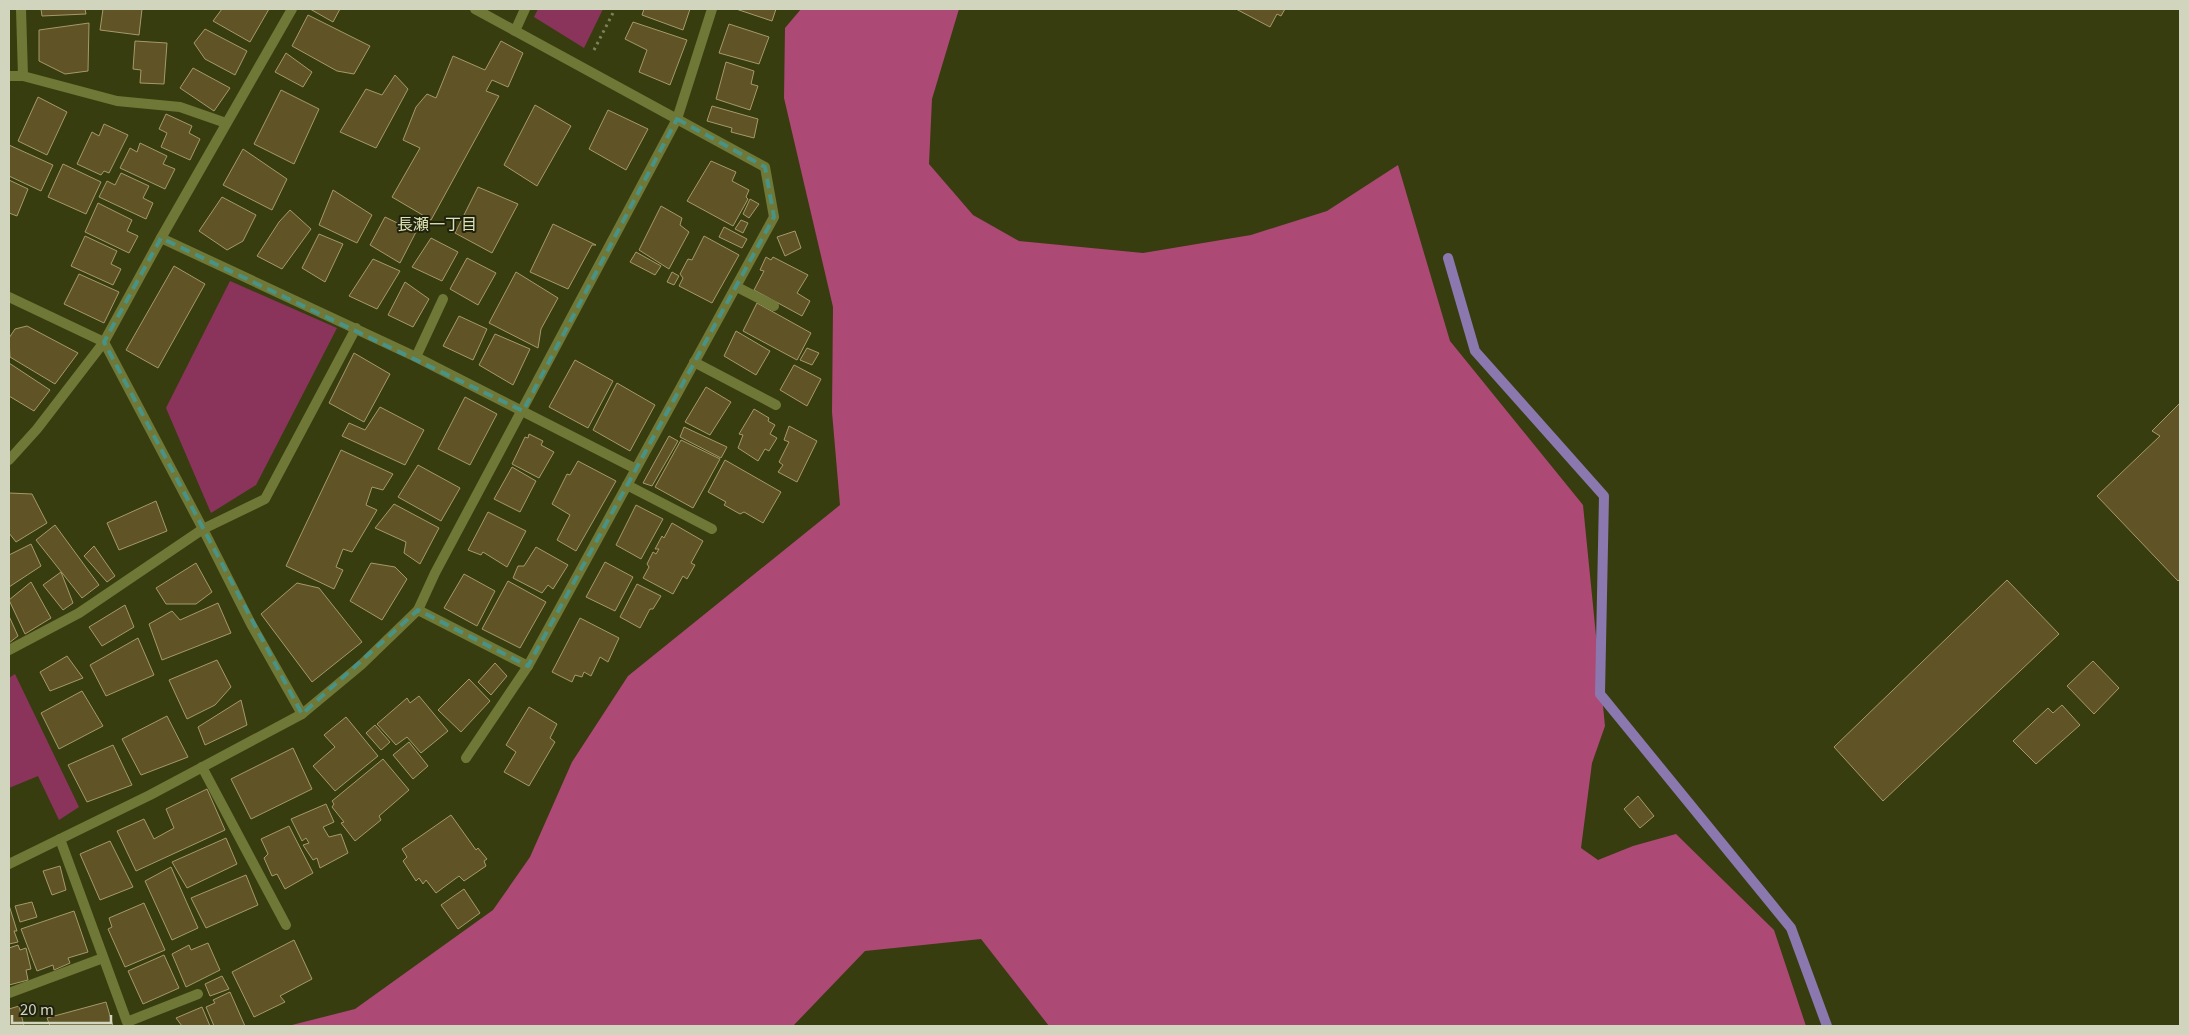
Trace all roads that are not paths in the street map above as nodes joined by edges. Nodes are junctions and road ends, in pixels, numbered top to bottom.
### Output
1 (21, 9) edge
2 (292, 9) edge
3 (475, 9) edge
4 (525, 9) edge
5 (712, 9) edge
6 (515, 31) junction
7 (9, 76) edge
8 (23, 76) junction
9 (678, 119) junction
10 (226, 123) junction
11 (160, 238) junction
12 (737, 286) junction
13 (9, 297) edge
14 (443, 299) dead end
15 (774, 306) dead end
16 (356, 328) junction
17 (104, 342) junction
18 (416, 357) junction
19 (694, 362) junction
20 (776, 405) dead end
21 (523, 411) junction
22 (9, 460) edge
23 (636, 469) junction
24 (627, 485) junction
25 (204, 529) junction
26 (712, 529) dead end
27 (418, 610) junction
28 (9, 650) edge
29 (528, 666) junction
30 (302, 714) junction
31 (466, 758) dead end
32 (202, 767) junction
33 (60, 840) junction
34 (9, 864) edge
35 (286, 925) dead end
36 (103, 958) junction
37 (9, 994) edge
38 (198, 994) dead end

1 - 8 street
2 - 10 street
3 - 6 street
4 - 6 street
5 - 9 street
6 - 9 street
7 - 8 street
8 - 10 street
9 - 12 street
9 - 21 street
10 - 11 street
11 - 16 street
11 - 17 street
12 - 15 street
12 - 19 street
13 - 17 street
14 - 18 street
16 - 18 street
16 - 25 street
17 - 22 street
17 - 25 street
18 - 21 street
19 - 20 street
19 - 23 street
21 - 23 street
21 - 27 street
23 - 24 street
24 - 26 street
24 - 29 street
25 - 28 street
25 - 30 street
27 - 29 street
27 - 30 street
29 - 31 street
30 - 32 street
32 - 33 street
32 - 35 street
33 - 34 street
33 - 36 street
36 - 37 street
36 - 38 street

